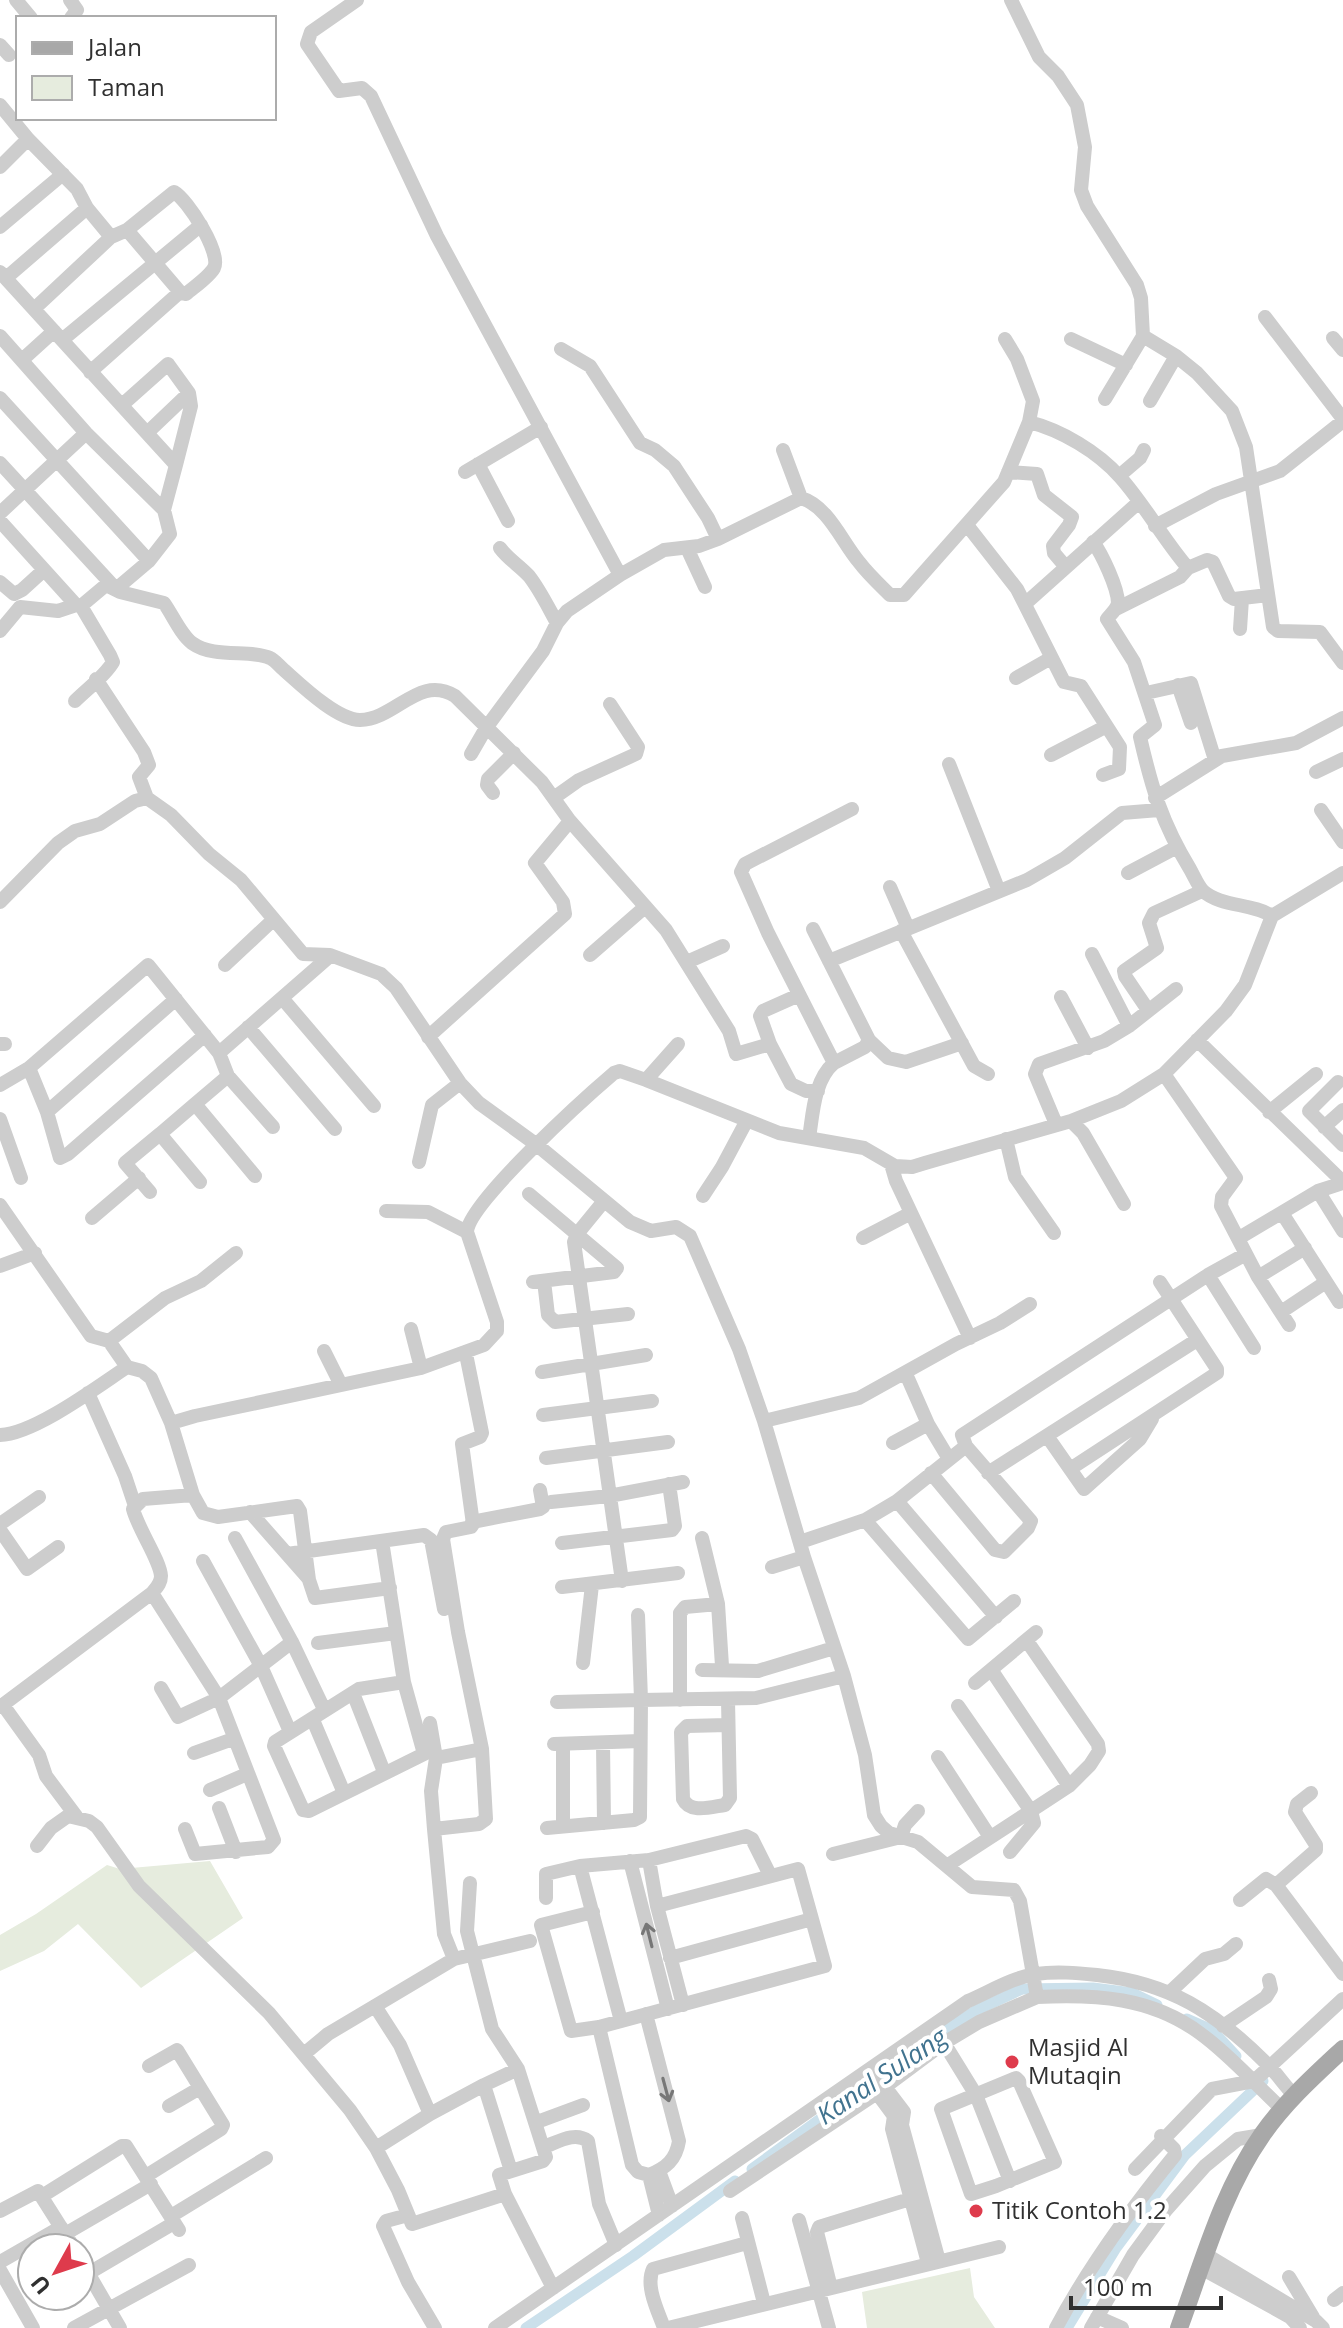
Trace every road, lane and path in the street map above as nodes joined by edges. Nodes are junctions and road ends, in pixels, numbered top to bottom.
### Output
1 (16, 0) edge
2 (357, 0) edge
3 (1011, 0) edge
4 (29, 16) edge
5 (2, 111) edge
6 (28, 139) junction
7 (0, 167) edge
8 (63, 174) junction
9 (87, 208) junction
10 (201, 225) junction
11 (0, 227) edge
12 (127, 230) junction
13 (111, 237) junction
14 (155, 263) junction
15 (3, 275) edge
16 (180, 292) junction
17 (34, 309) junction
18 (1265, 317) dead end
19 (0, 336) edge
20 (58, 336) junction
21 (1143, 336) junction
22 (1005, 339) dead end
23 (1071, 339) dead end
24 (561, 349) dead end
25 (1176, 356) junction
26 (22, 360) junction
27 (1126, 365) junction
28 (90, 372) junction
29 (189, 393) junction
30 (0, 398) edge
31 (1105, 399) dead end
32 (1150, 401) dead end
33 (122, 405) junction
34 (1343, 420) edge
35 (1029, 422) junction
36 (541, 427) junction
37 (86, 433) junction
38 (147, 433) junction
39 (783, 450) dead end
40 (1144, 450) dead end
41 (56, 461) junction
42 (0, 463) edge
43 (478, 464) junction
44 (176, 465) junction
45 (465, 472) dead end
46 (1008, 472) junction
47 (1119, 476) junction
48 (1251, 480) junction
49 (25, 490) junction
50 (801, 498) junction
51 (1139, 502) junction
52 (164, 510) junction
53 (0, 513) edge
54 (0, 521) edge
55 (508, 521) dead end
56 (967, 525) junction
57 (1155, 526) junction
58 (718, 539) junction
59 (1093, 542) junction
60 (500, 548) dead end
61 (687, 548) junction
62 (149, 561) junction
63 (1065, 566) junction
64 (1188, 568) junction
65 (44, 570) junction
66 (620, 575) junction
67 (0, 582) edge
68 (705, 587) dead end
69 (117, 590) junction
70 (1268, 595) junction
71 (1242, 599) junction
72 (1026, 603) junction
73 (78, 605) junction
74 (1116, 609) junction
75 (557, 623) junction
76 (1240, 629) dead end
77 (0, 631) edge
78 (1051, 658) junction
79 (1343, 663) edge
80 (1016, 678) dead end
81 (96, 679) junction
82 (1178, 685) junction
83 (1146, 693) junction
84 (75, 701) dead end
85 (610, 704) dead end
86 (1343, 718) edge
87 (1191, 723) dead end
88 (1105, 727) junction
89 (486, 728) junction
90 (1140, 737) junction
91 (1120, 747) junction
92 (514, 753) junction
93 (471, 754) dead end
94 (1051, 755) dead end
95 (1343, 759) edge
96 (1215, 760) junction
97 (949, 764) dead end
98 (1316, 772) dead end
99 (1103, 775) dead end
100 (493, 793) dead end
101 (555, 797) junction
102 (147, 798) junction
103 (1157, 804) junction
104 (852, 809) dead end
105 (1321, 810) dead end
106 (570, 821) junction
107 (1343, 842) edge
108 (1177, 847) junction
109 (1128, 873) dead end
110 (1343, 873) edge
111 (890, 887) dead end
112 (999, 891) junction
113 (1202, 891) junction
114 (0, 902) edge
115 (645, 907) junction
116 (1272, 916) junction
117 (273, 920) junction
118 (813, 929) dead end
119 (905, 930) junction
120 (723, 946) dead end
121 (1092, 954) dead end
122 (330, 955) junction
123 (590, 955) dead end
124 (829, 961) junction
125 (687, 962) junction
126 (225, 965) dead end
127 (1176, 989) dead end
128 (799, 995) junction
129 (1061, 997) dead end
130 (282, 998) junction
131 (176, 999) junction
132 (1148, 1010) junction
133 (1129, 1026) junction
134 (248, 1027) junction
135 (205, 1035) junction
136 (428, 1037) junction
137 (869, 1040) junction
138 (1197, 1040) junction
139 (962, 1043) junction
140 (678, 1044) dead end
141 (770, 1044) junction
142 (1088, 1048) junction
143 (219, 1053) junction
144 (834, 1063) junction
145 (29, 1068) junction
146 (988, 1074) dead end
147 (1164, 1074) junction
148 (1316, 1074) dead end
149 (228, 1076) junction
150 (646, 1080) junction
151 (1338, 1082) dead end
152 (460, 1083) junction
153 (0, 1085) edge
154 (818, 1091) junction
155 (195, 1104) junction
156 (374, 1106) dead end
157 (1343, 1110) edge
158 (47, 1112) junction
159 (1269, 1112) junction
160 (0, 1119) edge
161 (746, 1122) junction
162 (1064, 1122) junction
163 (273, 1127) dead end
164 (1324, 1127) junction
165 (335, 1129) dead end
166 (160, 1134) junction
167 (809, 1138) junction
168 (1006, 1139) junction
169 (537, 1145) junction
170 (1343, 1145) edge
171 (419, 1162) dead end
172 (891, 1164) junction
173 (255, 1176) dead end
174 (21, 1178) dead end
175 (139, 1178) junction
176 (1342, 1179) edge
177 (200, 1182) dead end
178 (1318, 1191) junction
179 (150, 1192) dead end
180 (529, 1194) dead end
181 (703, 1196) dead end
182 (604, 1201) junction
183 (1124, 1204) dead end
184 (0, 1205) edge
185 (386, 1211) dead end
186 (911, 1213) junction
187 (1282, 1213) junction
188 (92, 1218) dead end
189 (1343, 1231) edge
190 (467, 1232) junction
191 (1054, 1233) dead end
192 (577, 1234) junction
193 (863, 1238) dead end
194 (1239, 1238) junction
195 (1305, 1248) junction
196 (35, 1253) junction
197 (236, 1253) dead end
198 (1246, 1254) junction
199 (0, 1266) edge
200 (1208, 1275) junction
201 (578, 1276) junction
202 (1258, 1277) junction
203 (1160, 1282) dead end
204 (1326, 1282) junction
205 (1171, 1299) junction
206 (1339, 1302) dead end
207 (1030, 1304) dead end
208 (1281, 1312) junction
209 (628, 1314) dead end
210 (583, 1321) junction
211 (1289, 1325) dead end
212 (411, 1329) dead end
213 (970, 1338) junction
214 (1197, 1340) junction
215 (109, 1341) junction
216 (1254, 1348) dead end
217 (324, 1351) dead end
218 (466, 1354) junction
219 (646, 1355) dead end
220 (590, 1364) junction
221 (127, 1367) junction
222 (421, 1368) junction
223 (542, 1372) dead end
224 (906, 1374) junction
225 (341, 1385) junction
226 (88, 1393) junction
227 (652, 1401) dead end
228 (596, 1408) junction
229 (1155, 1414) junction
230 (543, 1415) dead end
231 (764, 1421) junction
232 (171, 1423) junction
233 (928, 1424) junction
234 (0, 1435) edge
235 (1047, 1436) junction
236 (668, 1442) dead end
237 (893, 1443) dead end
238 (966, 1446) junction
239 (603, 1452) junction
240 (546, 1458) dead end
241 (949, 1459) junction
242 (1070, 1469) junction
243 (931, 1473) junction
244 (988, 1473) junction
245 (540, 1490) dead end
246 (193, 1495) junction
247 (609, 1496) junction
248 (39, 1497) dead end
249 (897, 1501) junction
250 (551, 1502) dead end
251 (135, 1506) junction
252 (250, 1512) junction
253 (865, 1520) junction
254 (472, 1522) junction
255 (0, 1524) edge
256 (0, 1530) edge
257 (615, 1537) junction
258 (235, 1538) dead end
259 (702, 1538) dead end
260 (382, 1541) junction
261 (562, 1543) dead end
262 (58, 1547) dead end
263 (802, 1550) junction
264 (305, 1552) junction
265 (287, 1554) junction
266 (203, 1561) dead end
267 (772, 1567) dead end
268 (678, 1573) dead end
269 (309, 1580) junction
270 (622, 1581) junction
271 (592, 1585) junction
272 (562, 1587) dead end
273 (390, 1588) junction
274 (152, 1593) junction
275 (1014, 1601) dead end
276 (718, 1604) junction
277 (444, 1609) dead end
278 (638, 1615) dead end
279 (996, 1617) junction
280 (396, 1633) junction
281 (292, 1642) junction
282 (318, 1643) dead end
283 (834, 1648) junction
284 (583, 1663) dead end
285 (261, 1666) junction
286 (722, 1666) dead end
287 (702, 1670) dead end
288 (992, 1671) junction
289 (844, 1676) junction
290 (404, 1682) junction
291 (975, 1683) dead end
292 (161, 1688) dead end
293 (353, 1693) junction
294 (219, 1698) junction
295 (641, 1700) junction
296 (680, 1700) junction
297 (728, 1700) junction
298 (557, 1702) dead end
299 (322, 1705) dead end
300 (2, 1706) edge
301 (958, 1706) dead end
302 (313, 1720) junction
303 (430, 1723) dead end
304 (728, 1725) junction
305 (288, 1727) dead end
306 (233, 1739) junction
307 (640, 1741) junction
308 (603, 1743) junction
309 (482, 1749) junction
310 (194, 1753) dead end
311 (938, 1757) dead end
312 (436, 1758) junction
313 (384, 1772) junction
314 (247, 1774) junction
315 (1069, 1786) junction
316 (210, 1790) dead end
317 (344, 1793) junction
318 (1311, 1793) dead end
319 (219, 1808) dead end
320 (918, 1811) dead end
321 (1031, 1811) junction
322 (76, 1816) junction
323 (604, 1823) junction
324 (563, 1826) junction
325 (547, 1828) dead end
326 (185, 1829) dead end
327 (434, 1829) junction
328 (901, 1837) junction
329 (990, 1837) junction
330 (37, 1846) dead end
331 (236, 1852) junction
332 (1010, 1852) dead end
333 (833, 1854) dead end
334 (649, 1860) junction
335 (630, 1861) junction
336 (948, 1865) junction
337 (580, 1866) junction
338 (770, 1875) junction
339 (470, 1883) dead end
340 (1276, 1885) junction
341 (546, 1898) dead end
342 (1240, 1900) dead end
343 (657, 1906) junction
344 (593, 1912) junction
345 (812, 1919) junction
346 (530, 1941) dead end
347 (1236, 1944) dead end
348 (472, 1952) junction
349 (670, 1958) junction
350 (454, 1959) junction
351 (1343, 1974) edge
352 (1269, 1980) dead end
353 (1036, 1986) junction
354 (1171, 1991) junction
355 (1343, 1999) edge
356 (683, 2005) junction
357 (375, 2006) junction
358 (668, 2009) junction
359 (646, 2014) junction
360 (621, 2021) junction
361 (1223, 2026) junction
362 (599, 2027) junction
363 (944, 2043) junction
364 (1343, 2049) edge
365 (304, 2054) junction
366 (149, 2066) dead end
367 (518, 2069) junction
368 (1263, 2075) junction
369 (875, 2082) junction
370 (484, 2085) junction
371 (200, 2088) junction
372 (976, 2095) junction
373 (1285, 2098) junction
374 (583, 2105) dead end
375 (169, 2106) dead end
376 (430, 2114) junction
377 (537, 2122) junction
378 (897, 2127) junction
379 (1262, 2135) junction
380 (1162, 2137) junction
381 (544, 2147) junction
382 (376, 2148) junction
383 (266, 2158) dead end
384 (1135, 2169) dead end
385 (511, 2171) junction
386 (654, 2173) junction
387 (148, 2180) junction
388 (1010, 2181) junction
389 (730, 2191) dead end
390 (505, 2194) junction
391 (42, 2196) junction
392 (910, 2199) junction
393 (666, 2210) junction
394 (0, 2211) edge
395 (408, 2215) junction
396 (742, 2218) dead end
397 (799, 2220) dead end
398 (175, 2223) junction
399 (63, 2230) junction
400 (747, 2243) junction
401 (616, 2245) junction
402 (999, 2247) dead end
403 (96, 2261) edge
404 (1203, 2261) junction
405 (0, 2262) edge
406 (934, 2262) junction
407 (189, 2265) dead end
408 (0, 2270) edge
409 (1289, 2277) dead end
410 (16, 2288) edge
411 (96, 2288) edge
412 (553, 2288) junction
413 (825, 2289) junction
414 (764, 2303) junction
415 (109, 2311) junction
416 (1295, 2318) edge
417 (1094, 2323) edge
418 (1319, 2324) edge
419 (74, 2328) edge
420 (120, 2328) edge
421 (435, 2328) edge
422 (495, 2328) edge
423 (666, 2328) edge
424 (829, 2328) edge
425 (1056, 2328) edge
426 (1122, 2328) edge
427 (1179, 2328) edge

1 - 4 street
2 - 36 street
3 - 21 street
5 - 6 street
6 - 7 street
6 - 8 street
8 - 9 street
8 - 11 street
9 - 13 street
9 - 15 street
10 - 12 street
10 - 14 street
10 - 16 street
12 - 13 street
12 - 14 street
13 - 17 street
14 - 16 street
14 - 20 street
15 - 17 street
16 - 28 street
17 - 20 street
18 - 34 street
19 - 26 street
20 - 26 street
20 - 28 street
21 - 25 street
21 - 27 street
22 - 35 street
23 - 27 street
24 - 58 street
25 - 32 street
25 - 48 street
26 - 37 street
27 - 31 street
28 - 33 street
29 - 33 street
29 - 38 street
29 - 44 street
30 - 41 street
33 - 38 street
34 - 48 street
35 - 46 street
35 - 47 street
36 - 43 street
36 - 66 street
37 - 41 street
37 - 52 street
38 - 44 street
39 - 50 street
40 - 47 street
41 - 49 street
41 - 62 street
42 - 49 street
43 - 45 street
43 - 55 street
44 - 52 street
46 - 56 street
46 - 63 street
47 - 51 street
48 - 57 street
48 - 70 street
49 - 53 street
49 - 69 street
50 - 56 street
50 - 58 street
51 - 57 street
51 - 59 street
52 - 62 street
54 - 65 street
56 - 72 street
57 - 64 street
58 - 61 street
59 - 63 street
59 - 74 street
60 - 75 street
61 - 66 street
61 - 68 street
62 - 69 street
63 - 72 street
64 - 71 street
64 - 74 street
65 - 67 street
65 - 73 street
66 - 75 street
69 - 73 street
69 - 89 street
70 - 71 street
70 - 79 street
71 - 76 street
72 - 78 street
73 - 77 street
73 - 81 street
74 - 83 street
75 - 89 street
78 - 80 street
78 - 88 street
81 - 84 street
81 - 102 street
82 - 83 street
82 - 87 street
82 - 96 street
83 - 90 street
85 - 101 street
86 - 96 street
88 - 91 street
88 - 94 street
89 - 92 street
89 - 93 street
90 - 91 street
90 - 103 street
91 - 99 street
92 - 100 street
92 - 101 street
95 - 98 street
96 - 103 street
97 - 112 street
101 - 106 street
102 - 114 street
102 - 117 street
103 - 108 street
103 - 112 street
104 - 128 street
105 - 107 street
106 - 115 street
106 - 136 street
108 - 109 street
108 - 113 street
110 - 116 street
111 - 119 street
112 - 119 street
113 - 116 street
113 - 132 street
115 - 123 street
115 - 125 street
116 - 138 street
117 - 122 street
117 - 126 street
118 - 124 street
119 - 124 street
119 - 139 street
120 - 125 street
121 - 133 street
122 - 130 street
122 - 136 street
124 - 137 street
125 - 141 street
127 - 132 street
128 - 141 street
128 - 144 street
129 - 142 street
130 - 134 street
130 - 156 street
131 - 135 street
131 - 145 street
131 - 158 street
132 - 133 street
133 - 142 street
134 - 143 street
134 - 165 street
135 - 143 street
135 - 158 street
136 - 152 street
137 - 139 street
137 - 144 street
138 - 147 street
138 - 159 street
139 - 146 street
140 - 150 street
141 - 154 street
142 - 162 street
143 - 149 street
144 - 154 street
145 - 153 street
145 - 158 street
147 - 162 street
147 - 194 street
148 - 159 street
149 - 155 street
149 - 163 street
150 - 161 street
150 - 169 street
151 - 164 street
152 - 169 street
152 - 171 street
154 - 167 street
155 - 166 street
155 - 173 street
157 - 164 street
159 - 176 street
160 - 174 street
161 - 167 street
161 - 181 street
162 - 168 street
162 - 183 street
164 - 170 street
166 - 175 street
166 - 177 street
167 - 172 street
168 - 172 street
168 - 191 street
169 - 182 street
169 - 190 street
172 - 186 street
175 - 179 street
175 - 188 street
176 - 178 street
178 - 187 street
178 - 189 street
180 - 192 street
182 - 192 street
182 - 231 street
184 - 196 street
185 - 190 street
186 - 193 street
186 - 213 street
187 - 194 street
187 - 195 street
190 - 218 street
192 - 201 street
192 - 201 street
194 - 198 street
195 - 202 street
195 - 204 street
196 - 199 street
196 - 215 street
197 - 215 street
198 - 200 street
198 - 202 street
200 - 205 street
200 - 216 street
201 - 210 street
201 - 210 street
202 - 208 street
203 - 205 street
204 - 206 street
204 - 208 street
205 - 214 street
205 - 238 street
207 - 213 street
208 - 211 street
209 - 210 street
210 - 220 street
212 - 222 street
213 - 224 street
214 - 229 street
214 - 235 street
215 - 221 street
217 - 225 street
218 - 222 street
218 - 254 street
219 - 220 street
220 - 223 street
220 - 228 street
221 - 226 street
221 - 232 street
222 - 225 street
224 - 231 street
224 - 233 street
225 - 232 street
226 - 234 street
226 - 251 street
227 - 228 street
228 - 230 street
228 - 239 street
229 - 242 street
229 - 242 street
231 - 263 street
232 - 246 street
233 - 237 street
233 - 241 street
235 - 242 street
235 - 244 street
236 - 239 street
238 - 241 street
238 - 244 street
239 - 240 street
239 - 247 street
241 - 243 street
243 - 244 street
243 - 249 street
245 - 254 street
246 - 251 street
246 - 252 street
247 - 250 street
247 - 257 street
247 - 257 street
248 - 255 street
249 - 253 street
249 - 279 street
251 - 274 street
252 - 264 street
252 - 265 street
253 - 263 street
253 - 279 street
254 - 309 street
256 - 262 street
257 - 261 street
257 - 270 street
258 - 281 street
259 - 276 street
260 - 264 street
260 - 273 street
260 - 277 street
263 - 267 street
263 - 283 street
264 - 265 street
264 - 269 street
265 - 269 street
266 - 285 street
268 - 270 street
269 - 273 street
270 - 271 street
271 - 272 street
271 - 284 street
273 - 280 street
274 - 294 street
274 - 300 street
275 - 279 street
276 - 286 street
276 - 296 street
278 - 295 street
280 - 282 street
280 - 290 street
281 - 285 street
281 - 299 street
283 - 287 street
283 - 289 street
285 - 294 street
285 - 305 street
288 - 291 street
288 - 315 street
288 - 315 street
289 - 297 street
289 - 328 street
290 - 293 street
290 - 313 street
292 - 294 street
293 - 302 street
293 - 313 street
294 - 306 street
295 - 296 street
295 - 298 street
295 - 307 street
296 - 297 street
297 - 304 street
300 - 322 street
301 - 321 street
302 - 317 street
302 - 317 street
303 - 312 street
304 - 304 street
306 - 310 street
306 - 314 street
307 - 308 street
307 - 323 street
308 - 323 street
308 - 324 street
309 - 312 street
309 - 327 street
311 - 329 street
312 - 327 street
313 - 317 street
314 - 316 street
314 - 331 street
315 - 321 street
318 - 340 street
319 - 331 street
320 - 328 street
321 - 329 street
321 - 332 street
322 - 330 street
322 - 365 street
323 - 324 street
324 - 325 street
326 - 331 street
327 - 350 street
328 - 333 street
328 - 336 street
329 - 336 street
334 - 335 street
334 - 338 street
334 - 343 street
335 - 337 street
358 -> 335 street
336 - 353 street
337 - 341 street
337 - 344 street
338 - 343 street
338 - 345 street
339 - 348 street
340 - 342 street
340 - 351 street
343 - 349 street
344 - 360 street
344 - 362 street
345 - 349 street
345 - 356 street
346 - 348 street
347 - 354 street
348 - 350 street
348 - 367 street
349 - 356 street
350 - 357 street
352 - 361 street
353 - 354 street
353 - 363 street
353 - 368 street
353 - 369 street
354 - 361 street
355 - 368 street
356 - 358 street
357 - 365 street
357 - 376 street
358 - 359 street
359 - 360 street
359 -> 386 street
360 - 362 street
361 - 368 street
362 - 386 street
363 - 369 street
363 - 372 street
364 - 373 main road
365 - 382 street
366 - 371 street
367 - 370 street
367 - 377 street
368 - 373 street
368 - 373 street
368 - 380 street
369 - 378 street
369 - 389 street
369 - 393 street
370 - 376 street
370 - 385 street
371 - 375 street
371 - 387 street
372 - 388 street
372 - 388 street
372 - 388 street
373 - 379 main road
374 - 377 street
376 - 382 street
377 - 381 street
378 - 392 street
378 - 406 street
379 - 404 main road
379 - 417 street
380 - 384 street
380 - 425 street
381 - 385 street
381 - 401 street
382 - 395 street
383 - 398 street
385 - 390 street
386 - 393 street
387 - 391 street
387 - 398 street
387 - 399 street
390 - 395 street
390 - 412 street
391 - 394 street
391 - 399 street
392 - 406 street
392 - 413 street
393 - 401 street
395 - 421 street
396 - 400 street
397 - 413 street
398 - 403 street
399 - 405 street
400 - 414 street
400 - 423 street
401 - 412 street
402 - 406 street
404 - 416 street
404 - 427 main road
406 - 413 street
407 - 415 street
408 - 410 street
409 - 418 street
411 - 415 street
412 - 422 street
413 - 414 street
413 - 424 street
414 - 423 street
415 - 419 street
415 - 420 street
416 - 418 street
417 - 426 street

